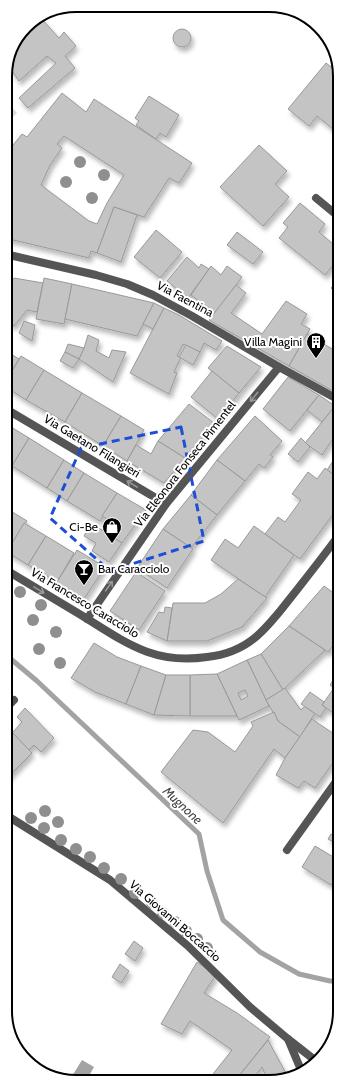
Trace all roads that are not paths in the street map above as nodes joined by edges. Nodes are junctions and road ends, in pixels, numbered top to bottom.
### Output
1 (316, 198) dead end
2 (333, 212) edge
3 (12, 256) edge
4 (278, 367) junction
5 (333, 397) edge
6 (12, 413) edge
7 (166, 504) junction
8 (333, 543) edge
9 (12, 574) edge
10 (86, 618) junction
11 (333, 786) edge
12 (12, 819) edge
13 (287, 850) dead end
14 (288, 1039) junction
15 (312, 1058) edge
16 (300, 1067) edge

1 - 2 street
3 - 4 street, Via Faentina
4 - 5 street, Via Faentina
4 -> 7 street, Via Eleonora Fonseca Pimentel
7 -> 6 street, Via Gaetano Filangieri
10 -> 7 street, Via Eleonora Fonseca Pimentel
8 - 10 street, Via Francesco Caracciolo
9 -> 10 street, Via Francesco Caracciolo
11 - 13 street
12 - 14 street, Via Giovanni Boccaccio
14 - 15 street, Via Giovanni Boccaccio
14 - 16 street

